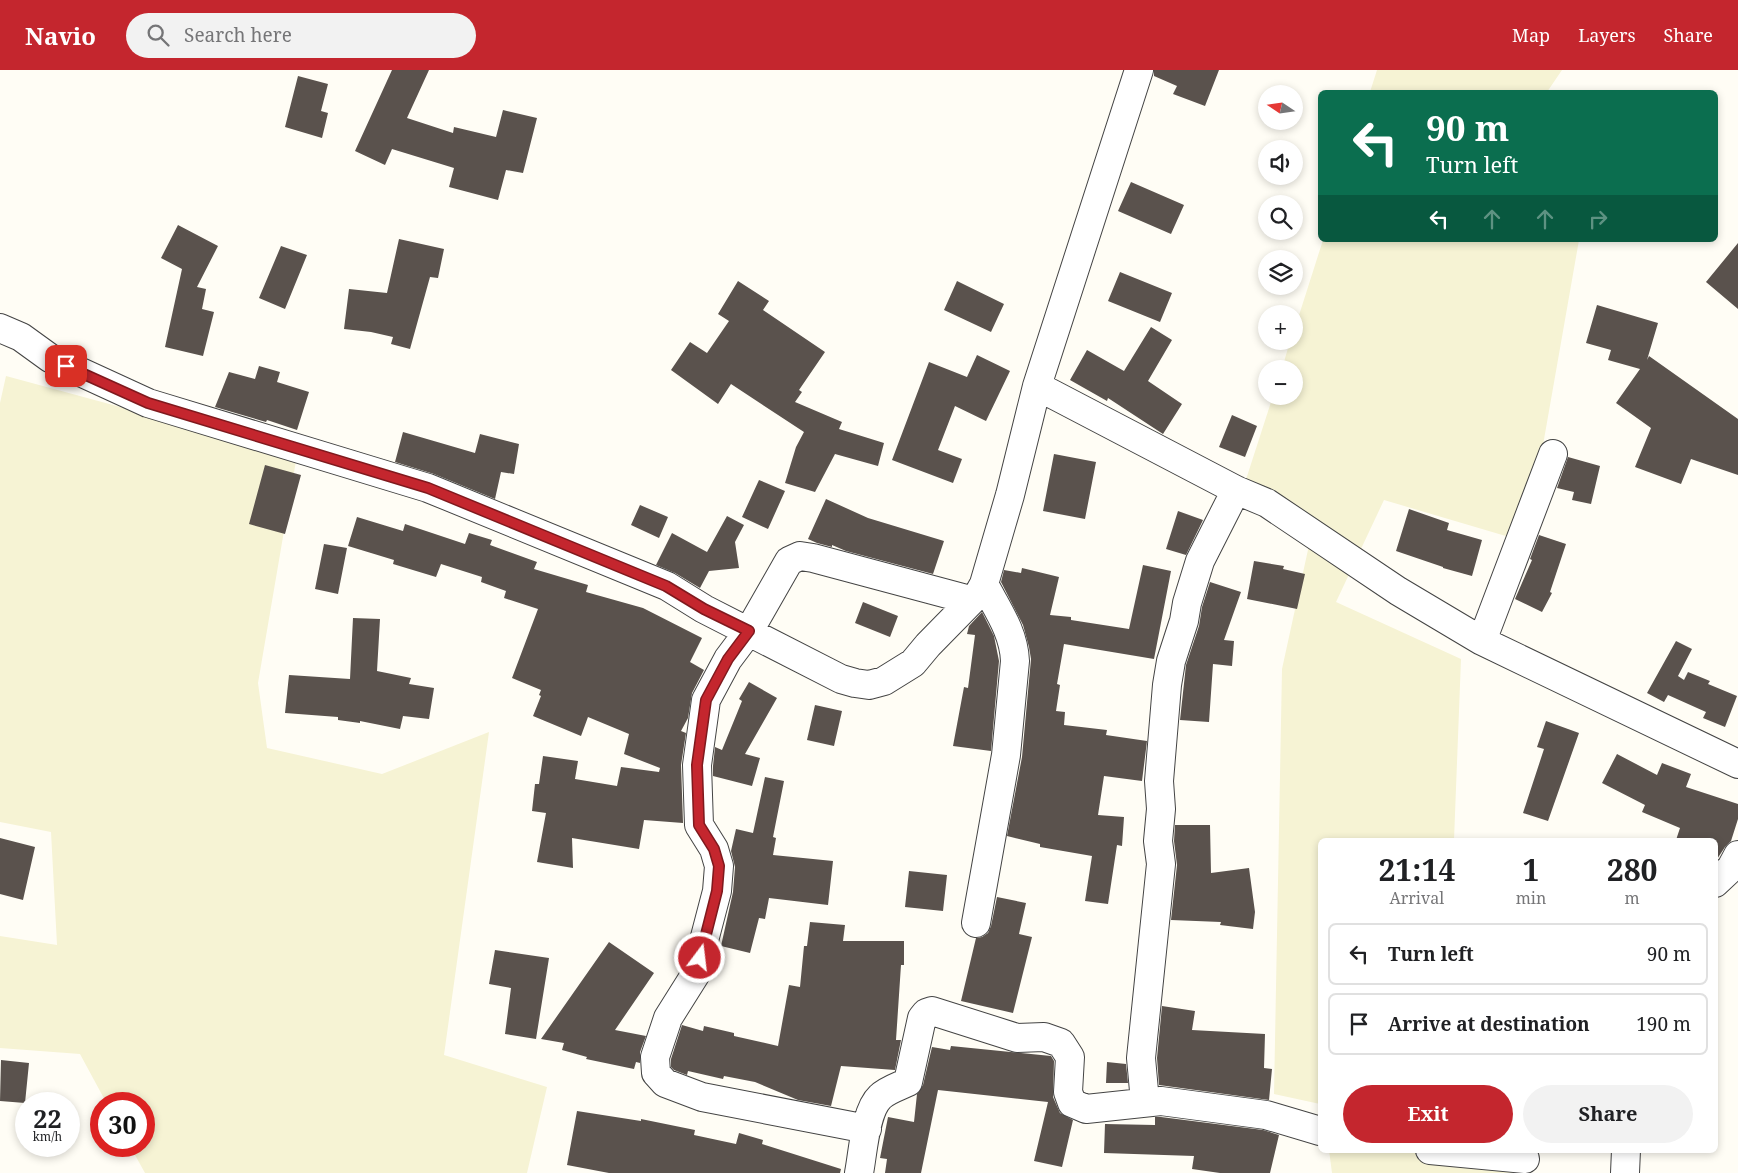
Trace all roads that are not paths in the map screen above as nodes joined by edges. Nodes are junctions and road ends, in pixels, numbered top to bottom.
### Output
1 (1139, 70) edge
2 (0, 328) edge
3 (1037, 386) junction
4 (1553, 454) dead end
5 (1236, 490) junction
6 (977, 592) junction
7 (749, 631) junction
8 (1482, 641) junction
9 (1738, 764) edge
10 (1738, 855) edge
11 (1718, 880) edge
12 (976, 923) dead end
13 (1145, 1102) junction
14 (867, 1128) junction
15 (1318, 1130) edge
16 (1462, 1153) edge
17 (1626, 1153) edge
18 (1525, 1159) dead end
19 (859, 1173) edge
20 (1625, 1173) edge

1 - 3 street
2 - 7 street
3 - 5 street
3 - 6 street
4 - 8 street
5 - 8 street
5 - 13 street
6 - 7 street
6 - 7 street
6 - 12 street
7 - 14 street
8 - 9 street
10 - 11 street
13 - 14 street
13 - 15 street
14 - 19 street
16 - 18 street
17 - 20 street

